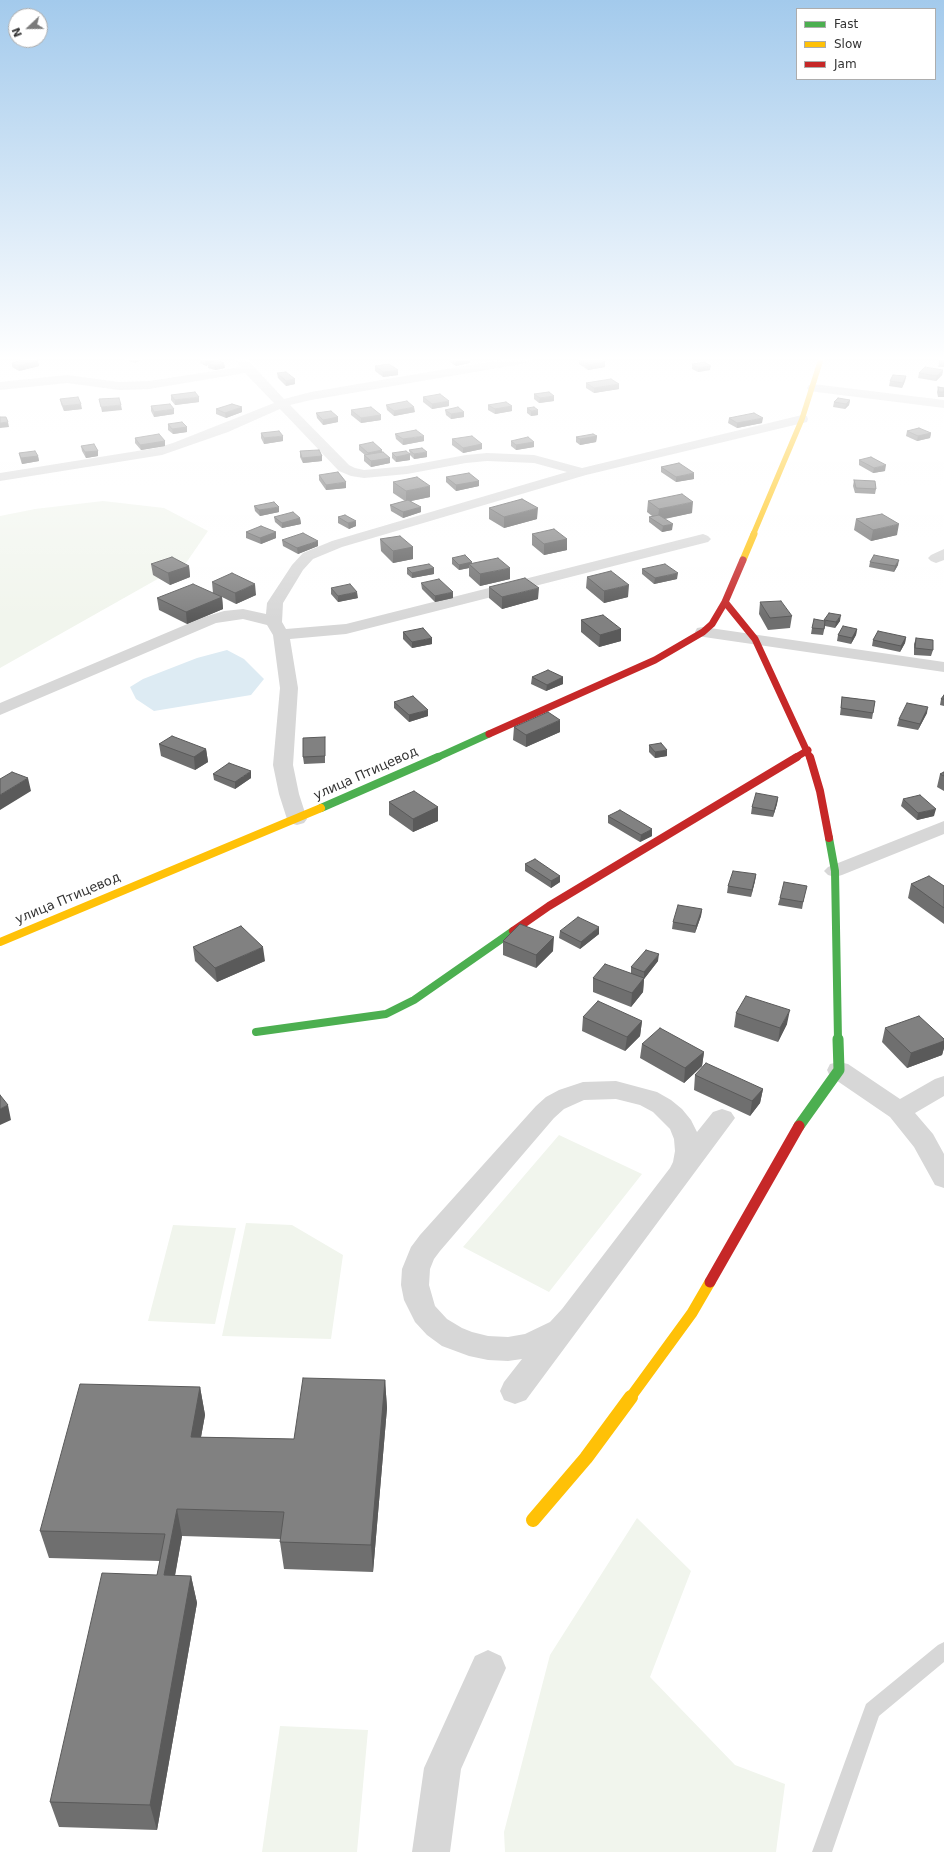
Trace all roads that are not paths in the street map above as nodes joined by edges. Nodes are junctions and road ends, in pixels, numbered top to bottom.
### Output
1 (180, 445) edge
2 (323, 445) edge
3 (692, 445) edge
4 (791, 445) edge
5 (582, 472) junction
6 (0, 477) edge
7 (702, 539) dead end
8 (725, 602) junction
9 (277, 629) junction
10 (703, 632) junction
11 (756, 639) junction
12 (944, 667) edge
13 (0, 710) edge
14 (808, 750) junction
15 (297, 819) junction
16 (944, 827) edge
17 (836, 871) junction
18 (0, 942) edge
19 (256, 1032) dead end
20 (839, 1070) junction
21 (944, 1085) edge
22 (900, 1111) junction
23 (722, 1118) dead end
24 (679, 1175) junction
25 (944, 1178) edge
26 (572, 1317) junction
27 (515, 1391) dead end
28 (533, 1520) dead end
29 (944, 1651) edge
30 (488, 1668) dead end
31 (432, 1852) edge
32 (822, 1852) edge

1 - 6 street
2 - 5 street
3 - 5 street
4 - 8 street, улица Птицевод
5 - 9 street
7 - 9 street
8 - 10 street, улица Птицевод
8 - 11 street
9 - 13 street
9 - 15 street
10 - 11 street
10 - 15 street, улица Птицевод
11 - 12 street
11 - 14 street
14 - 17 street
14 - 19 street
15 - 18 street, улица Птицевод
16 - 17 street
17 - 20 street
20 - 22 street
20 - 28 street
21 - 22 street
22 - 25 street
23 - 24 street
24 - 26 street
24 - 26 street
26 - 27 street
29 - 32 lane
30 - 31 street

